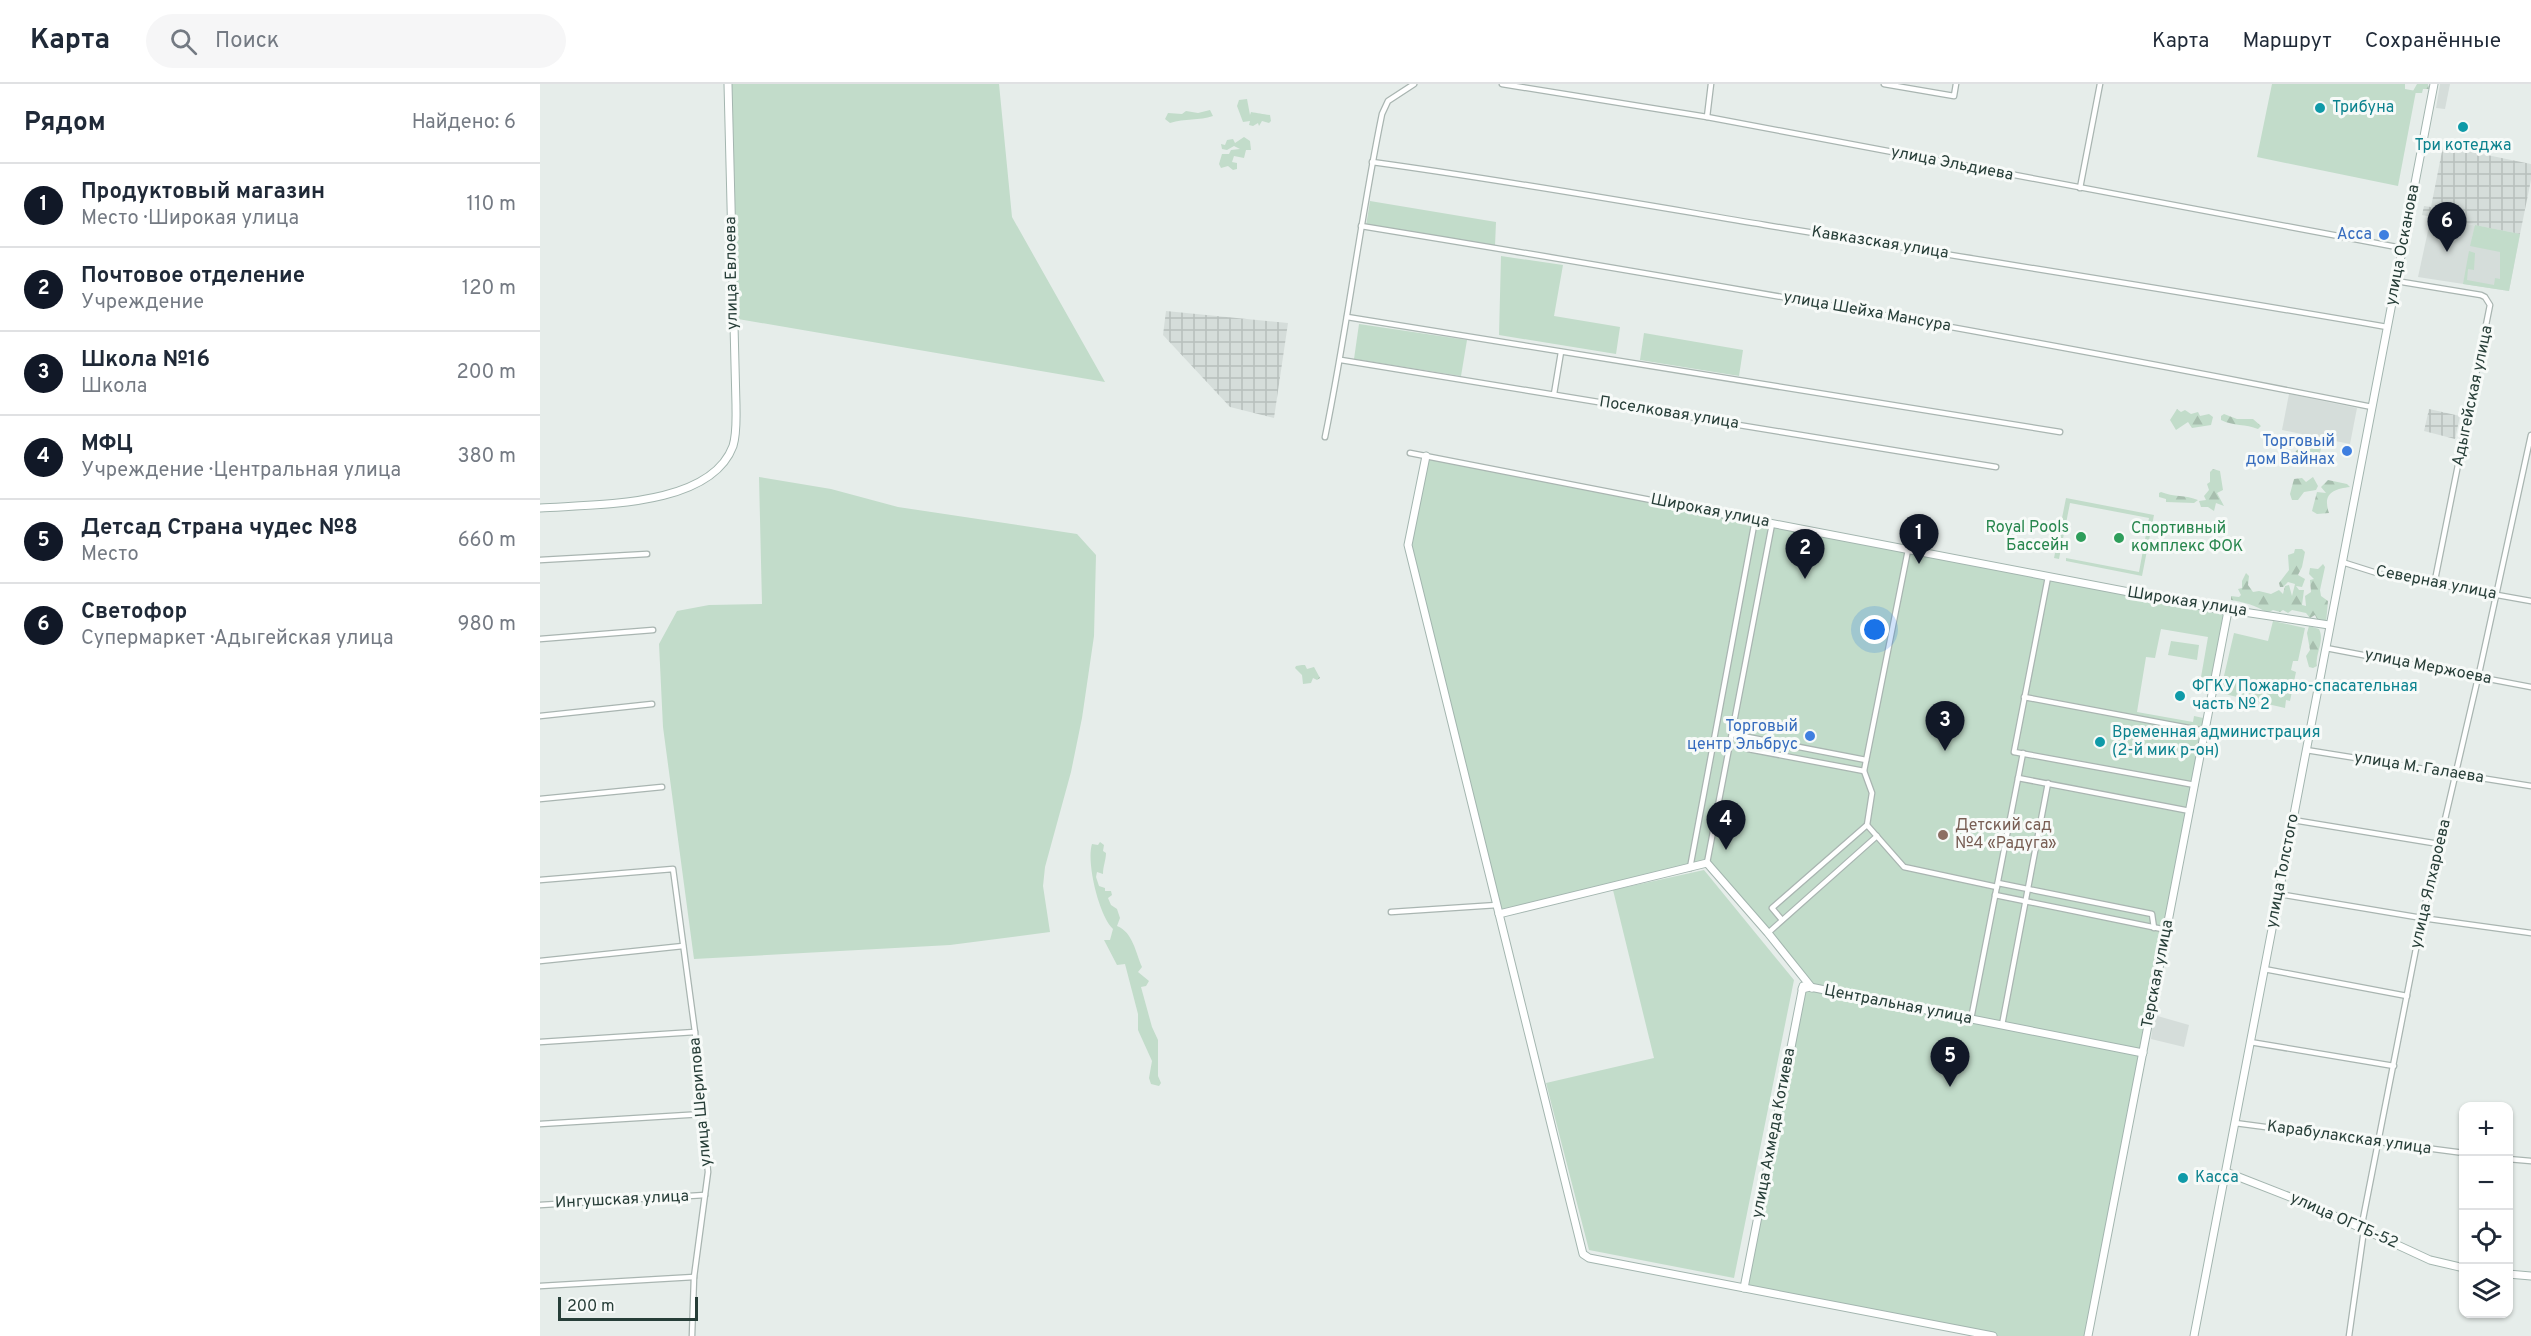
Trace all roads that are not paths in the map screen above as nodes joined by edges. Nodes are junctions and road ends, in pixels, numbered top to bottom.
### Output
1 (728, 84) edge
2 (1414, 84) edge
3 (1502, 84) edge
4 (1711, 84) edge
5 (1884, 84) edge
6 (1956, 84) edge
7 (2100, 84) edge
8 (2434, 84) edge
9 (1893, 85) edge
10 (1707, 117) junction
11 (1372, 162) junction
12 (2080, 188) junction
13 (1361, 226) junction
14 (2402, 248) junction
15 (2396, 281) junction
16 (1347, 317) junction
17 (2387, 327) junction
18 (1561, 352) junction
19 (1341, 360) junction
20 (1554, 394) junction
21 (2372, 407) junction
22 (2060, 432) dead end
23 (2531, 435) edge
24 (1325, 437) dead end
25 (1410, 453) dead end
26 (1426, 456) junction
27 (1996, 467) dead end
28 (540, 508) edge
29 (1702, 510) joint
30 (1755, 520) junction
31 (1773, 524) junction
32 (1908, 550) junction
33 (647, 554) dead end
34 (540, 560) edge
35 (2342, 562) junction
36 (2048, 577) junction
37 (2434, 585) junction
38 (2496, 595) junction
39 (2531, 601) edge
40 (2228, 612) junction
41 (2330, 625) junction
42 (653, 630) dead end
43 (540, 639) edge
44 (2326, 648) junction
45 (2478, 677) junction
46 (2531, 687) edge
47 (2024, 697) junction
48 (652, 704) dead end
49 (540, 716) edge
50 (2205, 731) junction
51 (1732, 734) junction
52 (1750, 738) junction
53 (2306, 750) junction
54 (2023, 753) junction
55 (1866, 760) junction
56 (1864, 771) junction
57 (2456, 773) junction
58 (2018, 778) junction
59 (2048, 783) junction
60 (2195, 785) junction
61 (2531, 786) edge
62 (662, 787) dead end
63 (540, 799) edge
64 (2190, 811) junction
65 (2293, 820) junction
66 (1867, 825) junction
67 (1877, 836) junction
68 (2439, 844) junction
69 (1707, 863) junction
70 (1690, 868) junction
71 (540, 880) edge
72 (1997, 885) junction
73 (2028, 889) junction
74 (2278, 894) junction
75 (1995, 895) junction
76 (2025, 901) junction
77 (1497, 905) junction
78 (1391, 912) dead end
79 (1499, 914) junction
80 (2421, 918) junction
81 (1782, 920) junction
82 (2154, 928) junction
83 (2167, 930) junction
84 (1768, 933) junction
85 (2531, 933) edge
86 (683, 946) junction
87 (540, 961) edge
88 (2264, 969) junction
89 (1804, 978) junction
90 (1812, 988) junction
91 (1802, 989) junction
92 (2407, 996) junction
93 (1971, 1019) junction
94 (2002, 1025) junction
95 (695, 1032) junction
96 (540, 1042) edge
97 (2250, 1042) junction
98 (2143, 1053) junction
99 (2394, 1066) junction
100 (703, 1114) junction
101 (2235, 1123) junction
102 (540, 1124) edge
103 (2378, 1142) junction
104 (2459, 1152) edge
105 (2513, 1159) edge
106 (2531, 1161) edge
107 (2226, 1172) junction
108 (705, 1195) junction
109 (540, 1205) edge
110 (2364, 1230) junction
111 (2459, 1267) edge
112 (2513, 1274) edge
113 (2531, 1276) edge
114 (694, 1277) junction
115 (540, 1286) edge
116 (1744, 1288) junction
117 (692, 1336) edge
118 (1993, 1336) edge
119 (2088, 1336) edge
120 (2194, 1336) edge
121 (2349, 1336) edge

1 - 28 street, улица Евлоева
2 - 11 street
3 - 10 street, улица Эльдиева
4 - 10 street
5 - 9 street
6 - 9 street
7 - 12 street
8 - 14 street, улица Осканова
10 - 12 street, улица Эльдиева
11 - 13 street
11 - 17 street, Кавказская улица
12 - 14 street, улица Эльдиева
13 - 16 street
13 - 21 street, улица Шейха Мансура
14 - 15 street, улица Осканова
15 - 17 street, улица Осканова
15 - 37 street, Адыгейская улица
16 - 18 street
16 - 19 street
17 - 21 street, улица Осканова
18 - 20 street
18 - 22 street
19 - 20 street, Поселковая улица
19 - 24 street
20 - 27 street, Поселковая улица
21 - 35 street, улица Толстого
23 - 38 street, улица Ялхароева
25 - 26 street, Широкая улица
26 - 29 street, Широкая улица
26 - 77 street
29 - 30 street, Широкая улица
30 - 31 street, Широкая улица
30 - 70 street
31 - 32 street, Широкая улица
31 - 51 street
32 - 36 street, Широкая улица
32 - 55 street
33 - 34 street
35 - 37 street, Северная улица
35 - 41 street, улица Толстого
36 - 40 street, Широкая улица
36 - 47 street
37 - 38 street, Северная улица
38 - 39 street, Северная улица
38 - 45 street, улица Ялхароева
40 - 41 street, Широкая улица
40 - 50 street, Терская улица
41 - 44 street, улица Толстого
42 - 43 street
44 - 45 street, улица Мержоева
44 - 53 street, улица Толстого
45 - 46 street, улица Мержоева
45 - 57 street, улица Ялхароева
47 - 50 street
47 - 54 street
48 - 49 street
50 - 60 street, Терская улица
51 - 52 street
51 - 69 street
52 - 55 street
52 - 56 street
53 - 57 street, улица М. Галаева
53 - 65 street, улица Толстого
54 - 58 street
54 - 60 street
55 - 56 street
56 - 66 street
57 - 61 street, улица М. Галаева
57 - 68 street, улица Ялхароева
58 - 59 street
58 - 72 street
59 - 64 street
59 - 73 street
60 - 64 street, Терская улица
62 - 63 street
64 - 83 street, Терская улица
65 - 68 street
65 - 74 street, улица Толстого
66 - 67 street
66 - 81 street
67 - 72 street
67 - 81 street
68 - 80 street, улица Ялхароева
69 - 70 street
69 - 84 street, Центральная улица
70 - 79 street
71 - 86 street, улица Шерипова
72 - 73 street
72 - 75 street
73 - 76 street
73 - 82 street
74 - 80 street
74 - 88 street, улица Толстого
75 - 76 street
75 - 93 street
76 - 82 street
76 - 94 street
77 - 78 street
77 - 79 street
79 - 116 street
80 - 85 street
80 - 92 street, улица Ялхароева
81 - 84 street
82 - 83 street
83 - 98 street, Терская улица
84 - 89 street, Центральная улица
86 - 87 street
86 - 95 street, улица Шерипова
88 - 92 street
88 - 97 street, улица Толстого
89 - 90 street, Центральная улица
89 - 91 street, улица Ахмеда Котиева
90 - 91 street
90 - 93 street, Центральная улица
91 - 116 street, улица Ахмеда Котиева
92 - 99 street, улица Ялхароева
93 - 94 street, Центральная улица
94 - 98 street, Центральная улица
95 - 96 street
95 - 100 street, улица Шерипова
97 - 99 street
97 - 101 street, улица Толстого
98 - 119 street, Терская улица
99 - 103 street, улица Ялхароева
100 - 102 street
100 - 108 street, улица Шерипова
101 - 103 street, Карабулакская улица
101 - 107 street, улица Толстого
103 - 104 street, Карабулакская улица
103 - 110 street, улица Ялхароева
105 - 106 street
107 - 110 street, улица ОГТБ-52
107 - 120 street, улица Толстого
108 - 109 street, Ингушская улица
108 - 114 street, улица Шерипова
110 - 111 street, улица ОГТБ-52
110 - 121 street, улица Ялхароева
112 - 113 street
114 - 115 street
114 - 117 street, улица Шерипова
116 - 118 street

